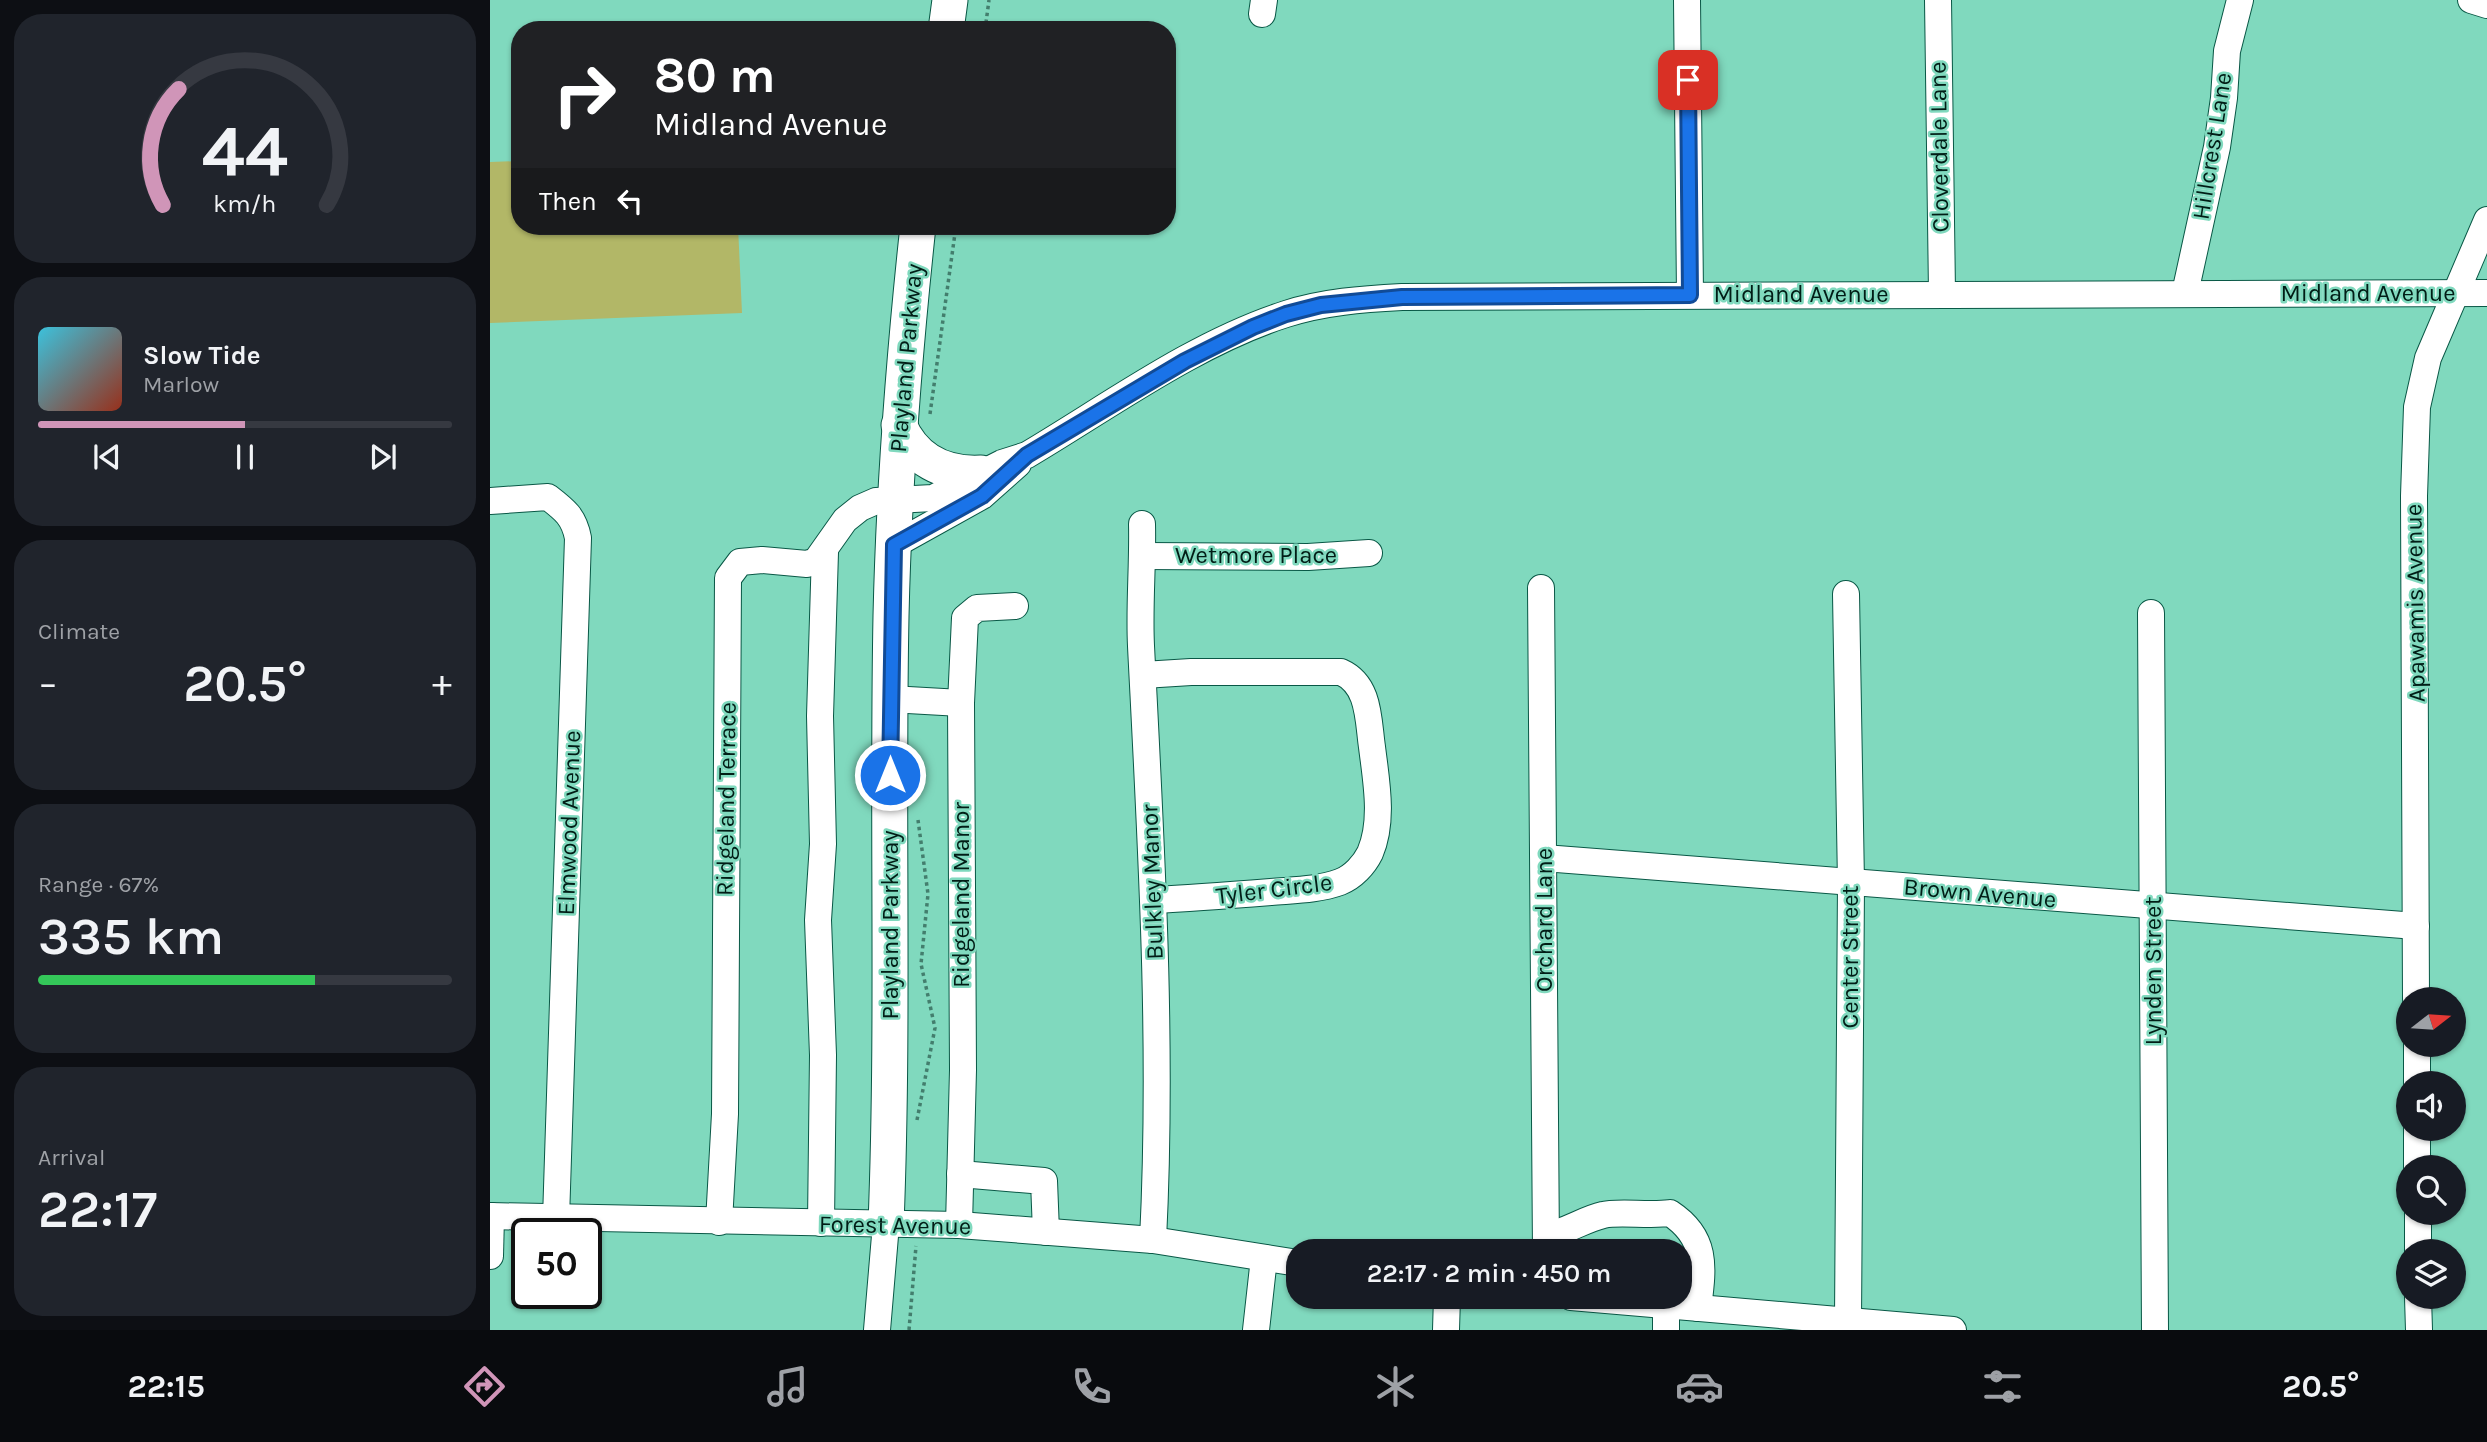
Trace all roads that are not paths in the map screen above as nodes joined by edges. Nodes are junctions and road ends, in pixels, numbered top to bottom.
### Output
1 (950, 0) edge
2 (1687, 0) edge
3 (1938, 0) edge
4 (2240, 0) edge
5 (2471, 0) edge
6 (2487, 5) edge
7 (947, 21) edge
8 (2487, 220) edge
9 (917, 235) edge
10 (1942, 293) junction
11 (2185, 293) junction
12 (2454, 293) junction
13 (2487, 293) edge
14 (1690, 295) junction
15 (899, 425) junction
16 (1027, 455) junction
17 (981, 473) junction
18 (895, 499) junction
19 (490, 501) edge
20 (1142, 524) dead end
21 (894, 545) junction
22 (825, 552) junction
23 (1369, 553) dead end
24 (1143, 556) junction
25 (1541, 588) dead end
26 (1846, 594) dead end
27 (1015, 606) dead end
28 (2151, 613) dead end
29 (1143, 675) junction
30 (890, 699) junction
31 (961, 703) junction
32 (1544, 858) junction
33 (1851, 883) junction
34 (1154, 900) junction
35 (2153, 907) junction
36 (2416, 926) junction
37 (2416, 987) edge
38 (960, 1174) junction
39 (490, 1216) edge
40 (534, 1218) edge
41 (556, 1218) edge
42 (602, 1220) edge
43 (719, 1222) junction
44 (821, 1223) junction
45 (900, 1224) junction
46 (959, 1226) junction
47 (1046, 1232) junction
48 (1546, 1239) edge
49 (1554, 1239) edge
50 (1153, 1240) junction
51 (490, 1256) edge
52 (1264, 1258) junction
53 (1286, 1261) edge
54 (1698, 1308) junction
55 (1447, 1309) edge
56 (1628, 1309) edge
57 (2418, 1309) edge
58 (1666, 1317) edge
59 (1848, 1321) junction
60 (1887, 1327) edge
61 (877, 1330) edge
62 (1256, 1330) edge
63 (1446, 1330) edge
64 (1953, 1330) edge
65 (2155, 1330) edge
66 (2418, 1330) edge

1 - 7 main road
2 - 14 street
3 - 10 street, Cloverdale Lane
4 - 11 street, Hillcrest Lane
5 - 6 street
8 - 12 street, Apawamis Avenue
9 - 15 main road, Playland Parkway
10 - 11 street, Midland Avenue
10 - 14 street, Midland Avenue
11 - 12 street, Midland Avenue
12 - 13 street, Midland Avenue
12 - 36 street, Apawamis Avenue
14 - 16 street, Midland Avenue
15 - 17 main road
15 - 18 main road, Playland Parkway
16 - 17 street, Midland Avenue
16 - 21 street, Midland Avenue
17 - 18 street, Midland Avenue
18 - 21 main road, Playland Parkway
18 - 22 street
19 - 41 street, Elmwood Avenue
20 - 24 street, Bulkley Manor
21 - 30 main road, Playland Parkway
22 - 43 street, Ridgeland Terrace
22 - 44 street
23 - 24 street, Wetmore Place
24 - 29 street, Bulkley Manor
25 - 32 street, Orchard Lane
26 - 33 street, Center Street
27 - 31 street, Ridgeland Manor
28 - 35 street, Lynden Street
29 - 34 street, Bulkley Manor
29 - 34 street, Tyler Circle
30 - 31 street
30 - 45 main road, Playland Parkway
31 - 38 street, Ridgeland Manor
32 - 33 street, Brown Avenue
32 - 48 street, Orchard Lane
33 - 35 street, Brown Avenue
33 - 59 street, Center Street
34 - 50 street, Bulkley Manor
35 - 36 street, Brown Avenue
35 - 65 street, Lynden Street
36 - 37 street, Apawamis Avenue
38 - 46 street, Ridgeland Manor
38 - 47 street
39 - 40 street, Forest Avenue
39 - 51 street
42 - 43 street, Forest Avenue
43 - 44 street, Forest Avenue
44 - 45 street, Forest Avenue
45 - 46 street, Forest Avenue
45 - 61 street, Playland Parkway
46 - 47 street, Forest Avenue
47 - 50 street, Forest Avenue
49 - 54 street
50 - 52 street, Forest Avenue
52 - 53 street, Forest Avenue
52 - 62 street
54 - 58 street
54 - 59 street
55 - 63 street
56 - 58 street
57 - 66 street
59 - 60 street
60 - 64 street

